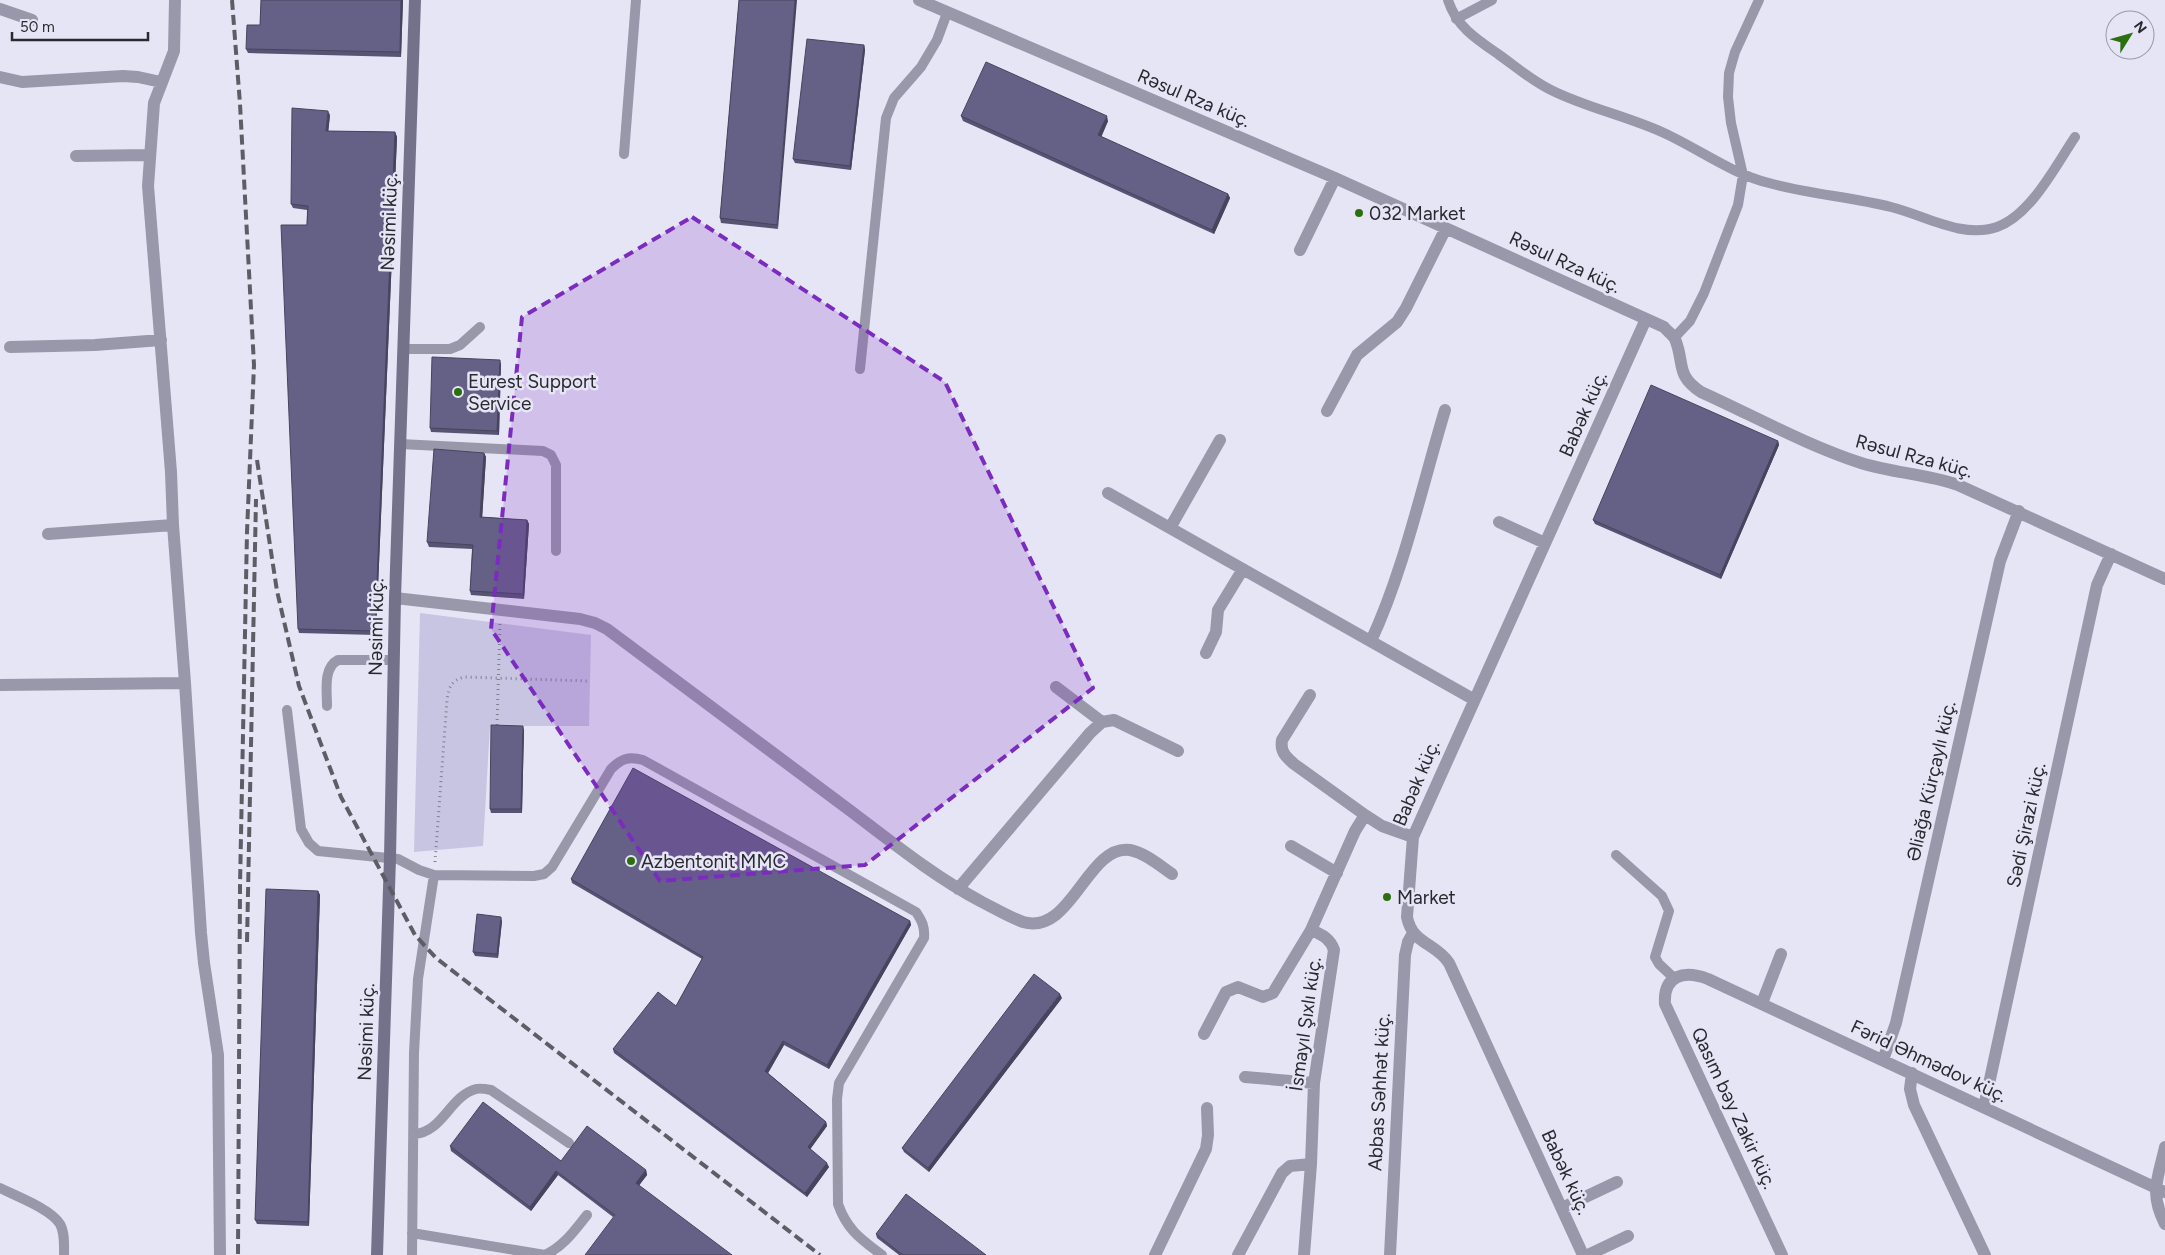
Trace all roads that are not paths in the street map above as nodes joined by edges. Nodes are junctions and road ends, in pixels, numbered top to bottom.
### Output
1 (175, 0) edge
2 (415, 0) edge
3 (636, 0) edge
4 (919, 0) edge
5 (1448, 0) edge
6 (1492, 0) edge
7 (1759, 0) edge
8 (0, 9) edge
9 (947, 13) junction
10 (1456, 19) junction
11 (32, 20) dead end
12 (0, 77) edge
13 (161, 82) junction
14 (2075, 137) dead end
15 (624, 154) dead end
16 (149, 155) junction
17 (76, 156) dead end
18 (1743, 174) junction
19 (1335, 178) junction
20 (1446, 228) junction
21 (1300, 250) dead end
22 (1646, 319) junction
23 (480, 327) dead end
24 (1674, 338) junction
25 (161, 340) junction
26 (10, 347) dead end
27 (404, 349) junction
28 (860, 369) dead end
29 (1327, 410) dead end
30 (1444, 410) dead end
31 (1220, 440) dead end
32 (400, 444) junction
33 (1108, 493) dead end
34 (2019, 511) junction
35 (1499, 522) dead end
36 (173, 525) junction
37 (1170, 528) junction
38 (48, 534) dead end
39 (1545, 543) junction
40 (556, 551) dead end
41 (2111, 554) junction
42 (1243, 569) junction
43 (2165, 579) edge
44 (395, 598) junction
45 (1371, 641) junction
46 (1206, 652) dead end
47 (394, 660) junction
48 (186, 683) junction
49 (0, 685) edge
50 (1056, 687) dead end
51 (1310, 696) dead end
52 (1473, 700) junction
53 (326, 706) dead end
54 (287, 710) dead end
55 (1102, 722) junction
56 (1178, 751) dead end
57 (1365, 815) junction
58 (1413, 837) junction
59 (1291, 846) dead end
60 (1616, 855) dead end
61 (390, 858) junction
62 (1337, 873) junction
63 (1172, 874) dead end
64 (434, 875) junction
65 (958, 890) junction
66 (1311, 930) junction
67 (1413, 933) junction
68 (1781, 954) dead end
69 (1675, 979) junction
70 (1762, 1003) junction
71 (1204, 1034) dead end
72 (1883, 1060) junction
73 (1912, 1073) junction
74 (1245, 1077) dead end
75 (1314, 1083) junction
76 (1984, 1107) junction
77 (1207, 1108) dead end
78 (414, 1134) junction
79 (569, 1143) dead end
80 (2165, 1147) edge
81 (1311, 1164) junction
82 (1617, 1182) dead end
83 (0, 1188) edge
84 (2160, 1190) edge
85 (1562, 1208) junction
86 (587, 1215) dead end
87 (2165, 1224) edge
88 (412, 1233) junction
89 (1628, 1236) dead end
90 (64, 1255) edge
91 (220, 1255) edge
92 (377, 1255) edge
93 (412, 1255) edge
94 (882, 1255) edge
95 (1154, 1255) edge
96 (1238, 1255) edge
97 (1304, 1255) edge
98 (1390, 1255) edge
99 (1583, 1255) edge
100 (1588, 1255) edge
101 (1782, 1255) edge
102 (1985, 1255) edge

1 - 13 street
2 - 27 street, Nəsimi küç.
3 - 15 lane
4 - 9 street, Rəsul Rza küç.
5 - 10 lane
6 - 10 lane
7 - 18 lane
8 - 11 street
9 - 19 street, Rəsul Rza küç.
9 - 28 lane
10 - 18 lane
12 - 13 street
13 - 16 street
14 - 18 lane
16 - 17 street
16 - 25 street
18 - 24 lane
19 - 20 street, Rəsul Rza küç.
19 - 21 street
20 - 22 street, Rəsul Rza küç.
20 - 29 street
22 - 24 street, Rəsul Rza küç.
22 - 39 street, Babək küç.
23 - 27 lane
24 - 34 street, Rəsul Rza küç.
25 - 26 street
25 - 36 street
27 - 32 street, Nəsimi küç.
30 - 45 street
31 - 37 street
32 - 40 lane
32 - 44 street, Nəsimi küç.
33 - 37 street
34 - 41 street, Rəsul Rza küç.
34 - 72 street, Əliağa Kürçaylı küç.
35 - 39 street
36 - 38 street
36 - 48 street
37 - 42 street
39 - 52 street, Babək küç.
41 - 43 street, Rəsul Rza küç.
41 - 76 street, Sədi Şirazi küç.
42 - 45 street
42 - 46 street
44 - 47 street, Nəsimi küç.
44 - 65 street
45 - 52 street
47 - 53 lane
47 - 61 street, Nəsimi küç.
48 - 49 street
48 - 91 street
50 - 55 street
51 - 57 street
52 - 58 street, Babək küç.
54 - 61 lane
55 - 56 street
55 - 65 street
57 - 58 street
57 - 62 street, İsmayıl Şıxlı küç.
58 - 67 street, Babək küç.
59 - 62 street
60 - 69 lane
61 - 64 lane
61 - 92 street, Nəsimi küç.
62 - 66 street, İsmayıl Şıxlı küç.
63 - 65 street
64 - 78 lane
64 - 94 lane
66 - 71 street
66 - 75 street, İsmayıl Şıxlı küç.
67 - 85 street, Babək küç.
67 - 98 street, Abbas Səhhət küç.
68 - 70 street
69 - 70 street, Fərid Əhmədov küç.
69 - 101 street, Qasım bəy Zakir küç.
70 - 72 street, Fərid Əhmədov küç.
72 - 73 street, Fərid Əhmədov küç.
73 - 76 street, Fərid Əhmədov küç.
73 - 102 street
74 - 75 street
75 - 81 street, İsmayıl Şıxlı küç.
76 - 84 street, Fərid Əhmədov küç.
77 - 95 street
78 - 79 lane
78 - 88 lane
80 - 84 street
81 - 96 street
81 - 97 street, İsmayıl Şıxlı küç.
82 - 85 street
83 - 90 lane
84 - 87 street
85 - 99 street, Babək küç.
86 - 88 lane
88 - 93 lane
89 - 100 street

